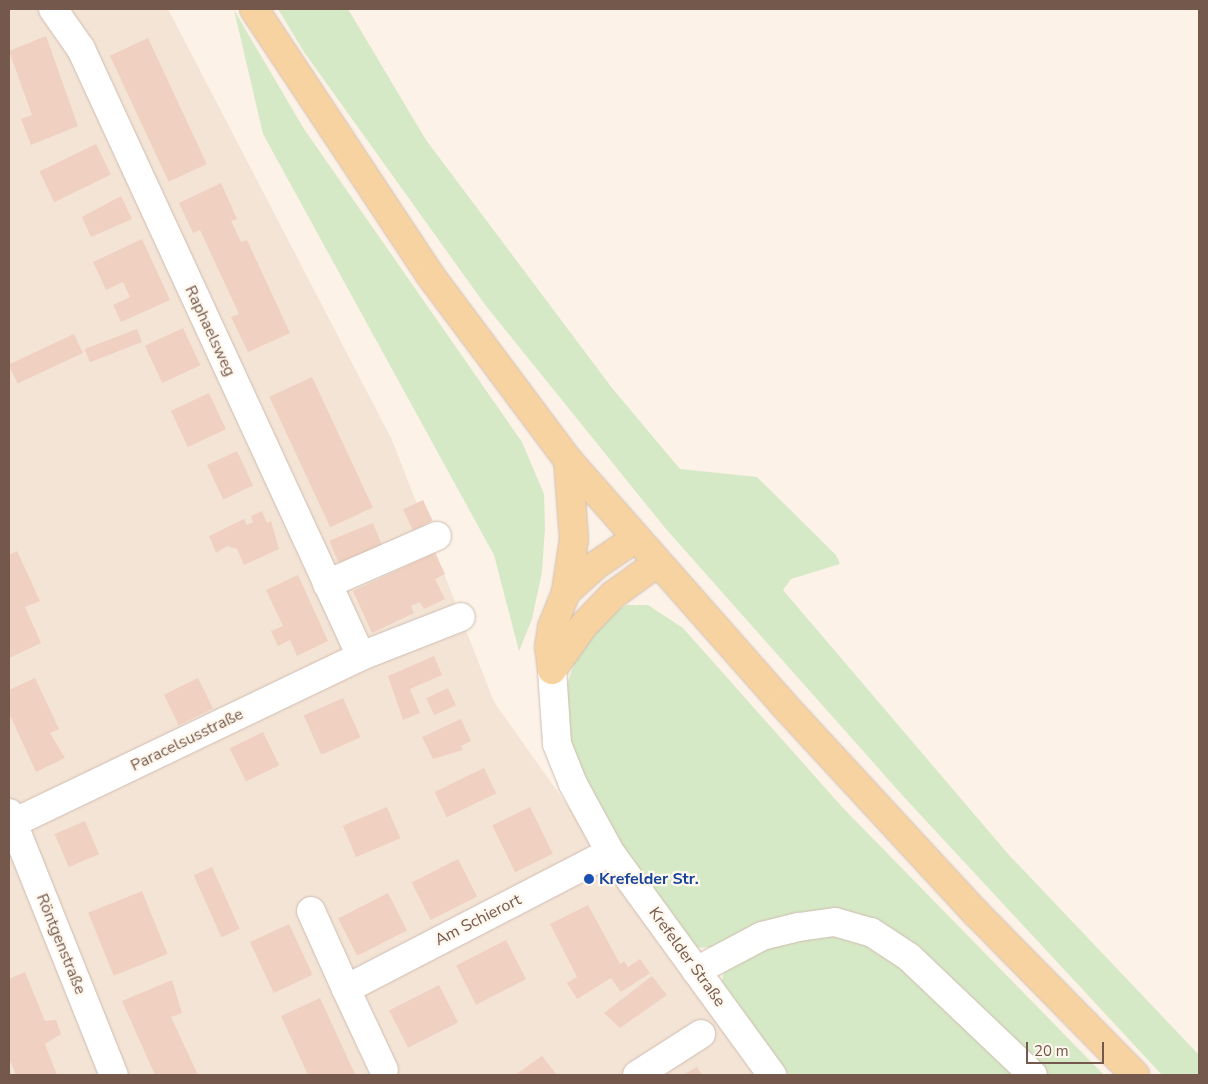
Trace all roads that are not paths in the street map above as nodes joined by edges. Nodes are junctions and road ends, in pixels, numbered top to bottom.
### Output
1 (54, 9) edge
2 (254, 9) edge
3 (568, 460) junction
4 (437, 536) dead end
5 (636, 538) junction
6 (656, 564) junction
7 (327, 584) junction
8 (566, 592) junction
9 (460, 617) dead end
10 (361, 656) junction
11 (552, 670) junction
12 (11, 818) edge
13 (610, 852) junction
14 (310, 911) dead end
15 (696, 971) junction
16 (346, 989) junction
17 (700, 1034) dead end
18 (384, 1070) dead end
19 (114, 1075) edge
20 (637, 1075) edge
21 (772, 1075) edge
22 (1033, 1075) edge
23 (1135, 1075) edge

1 - 7 street, Raphaelsweg
2 - 3 main road
3 - 5 main road
3 - 8 main road
4 - 7 street
5 - 6 main road
5 - 8 main road
6 - 11 main road
6 - 23 main road
7 - 10 street, Raphaelsweg
8 - 11 main road
9 - 10 street, Paracelsusstraße
10 - 12 street, Paracelsusstraße
11 - 13 street, Krefelder Straße
12 - 19 street, Röntgenstraße
13 - 15 street, Krefelder Straße
13 - 16 street, Am Schierort
14 - 16 street
15 - 21 street, Krefelder Straße
15 - 22 street
16 - 18 street
17 - 20 street

